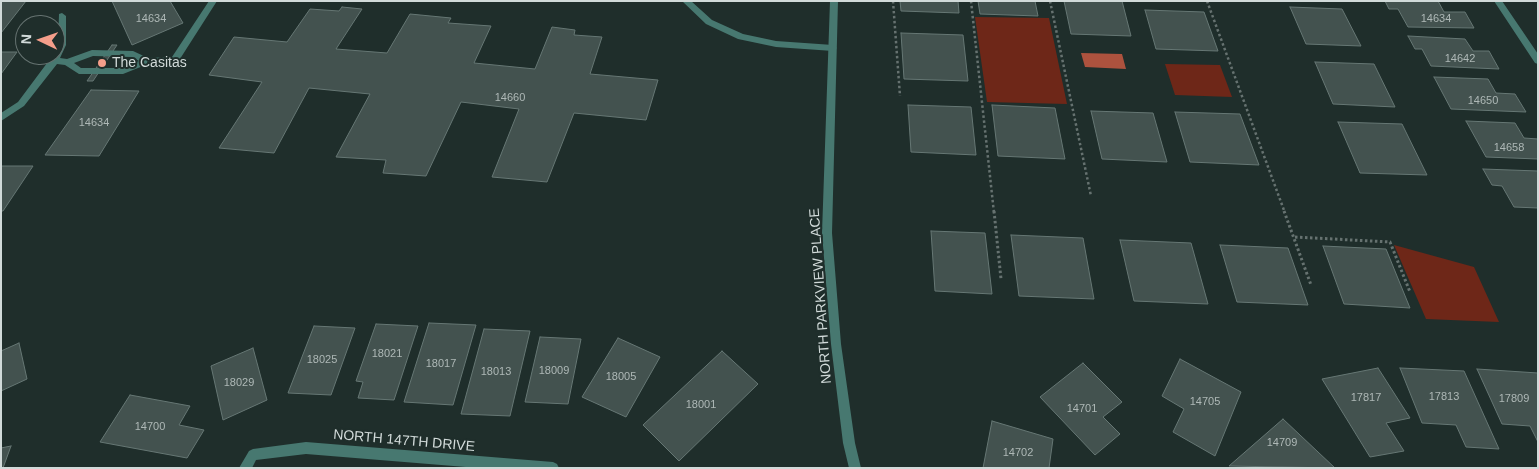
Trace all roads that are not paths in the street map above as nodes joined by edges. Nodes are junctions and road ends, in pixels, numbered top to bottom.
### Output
1 (213, 1) edge
2 (686, 1) edge
3 (834, 1) edge
4 (1498, 1) edge
5 (833, 48) junction
6 (147, 61) junction
7 (67, 62) joint
8 (1538, 62) edge
9 (52, 65) edge
10 (1, 118) edge
11 (246, 468) edge
12 (552, 468) edge
13 (855, 468) edge

1 - 6 street
2 - 5 street
3 - 5 street, NORTH PARKVIEW PLACE
4 - 8 street
5 - 13 street, NORTH PARKVIEW PLACE
6 - 7 street
6 - 7 street
9 - 10 street
11 - 12 street, NORTH 147TH DRIVE

